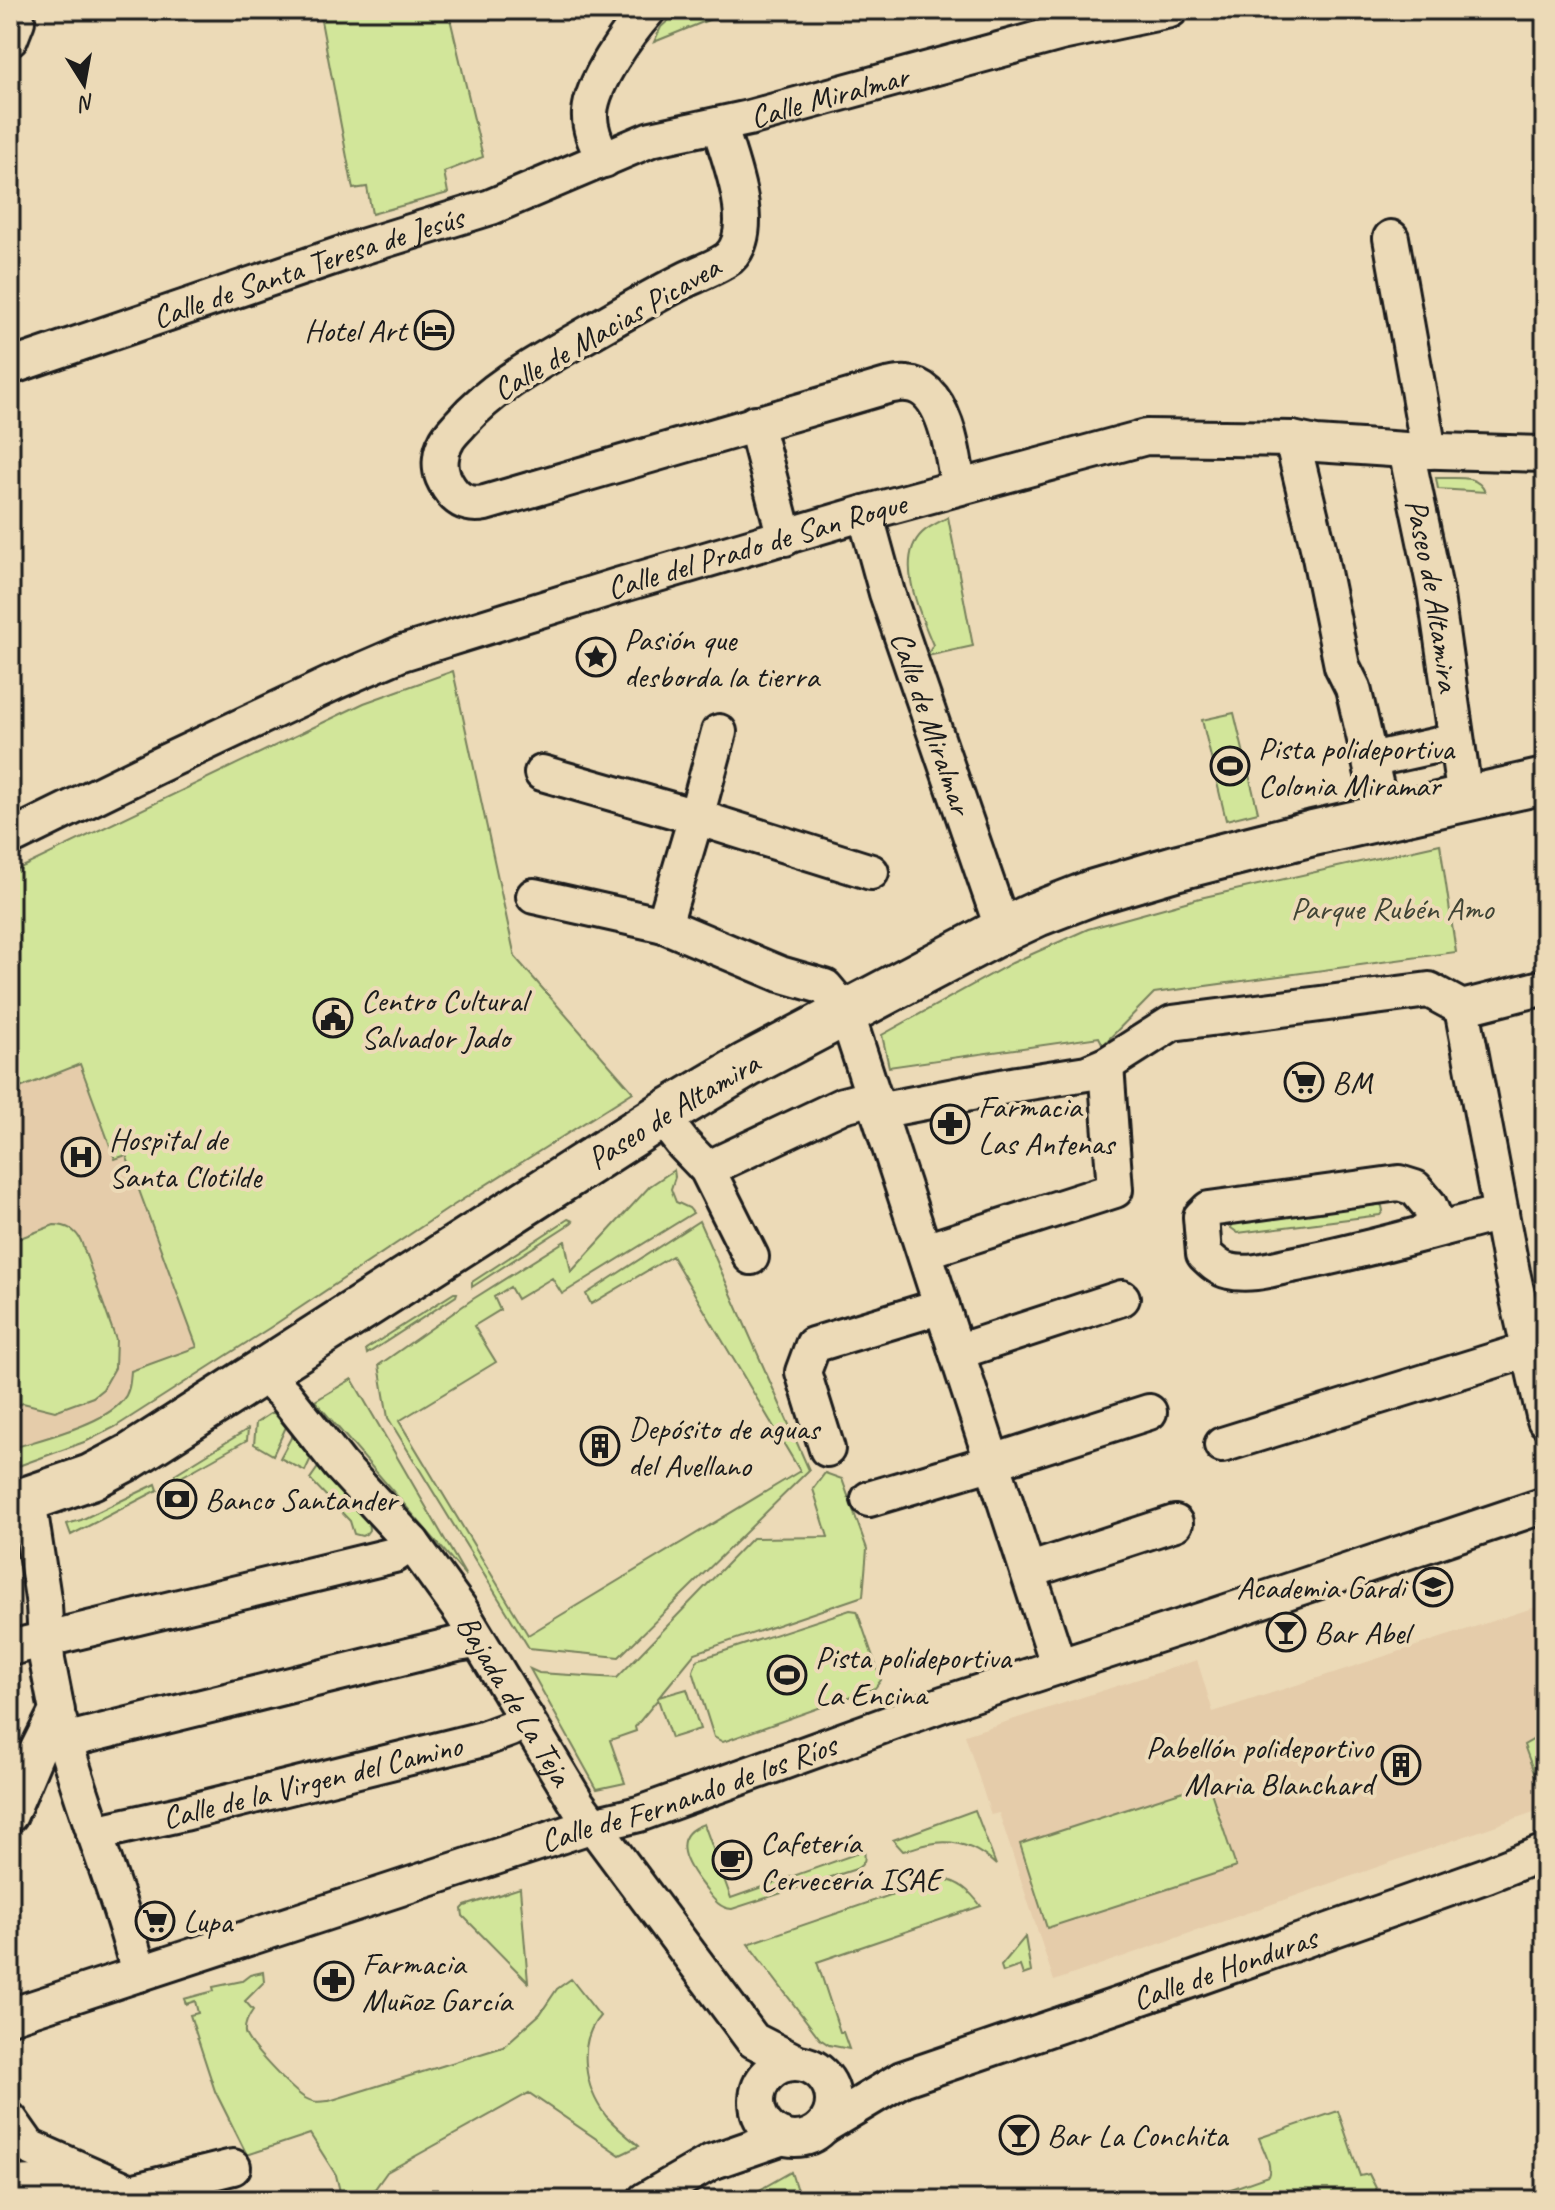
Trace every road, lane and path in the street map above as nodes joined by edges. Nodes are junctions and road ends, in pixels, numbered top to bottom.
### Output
1 (16, 10) edge
2 (648, 10) edge
3 (1170, 10) edge
4 (1057, 21) edge
5 (10, 39) edge
6 (719, 125) junction
7 (604, 160) junction
8 (1391, 238) dead end
9 (10, 367) edge
10 (755, 423) junction
11 (1304, 442) junction
12 (1417, 451) junction
13 (1545, 454) edge
14 (958, 487) junction
15 (865, 513) junction
16 (785, 538) junction
17 (719, 732) dead end
18 (1456, 741) junction
19 (1370, 760) junction
20 (542, 773) dead end
21 (1545, 781) edge
22 (1465, 799) junction
23 (696, 817) junction
24 (1383, 817) junction
25 (10, 838) edge
26 (871, 872) dead end
27 (534, 896) dead end
28 (664, 925) junction
29 (1003, 930) junction
30 (1545, 987) edge
31 (1462, 1008) junction
32 (846, 1012) junction
33 (1106, 1065) junction
34 (876, 1104) junction
35 (661, 1116) junction
36 (707, 1169) junction
37 (1501, 1213) junction
38 (1439, 1229) junction
39 (925, 1251) junction
40 (751, 1257) dead end
41 (1122, 1298) dead end
42 (942, 1306) junction
43 (1528, 1350) junction
44 (957, 1352) junction
45 (261, 1372) junction
46 (1149, 1412) dead end
47 (1545, 1420) edge
48 (1222, 1445) dead end
49 (827, 1449) dead end
50 (993, 1462) junction
51 (869, 1499) dead end
52 (19, 1502) edge
53 (1545, 1505) edge
54 (1175, 1523) dead end
55 (412, 1543) junction
56 (1028, 1571) junction
57 (45, 1639) junction
58 (477, 1641) junction
59 (10, 1648) edge
60 (1059, 1667) junction
61 (526, 1718) junction
62 (60, 1726) junction
63 (10, 1815) edge
64 (593, 1825) junction
65 (94, 1833) junction
66 (1545, 1852) edge
67 (139, 1974) junction
68 (10, 2016) edge
69 (753, 2040) junction
70 (808, 2067) junction
71 (902, 2079) junction
72 (758, 2095) junction
73 (824, 2126) junction
74 (783, 2137) junction
75 (16, 2139) edge
76 (711, 2162) junction
77 (233, 2167) dead end
78 (10, 2184) edge
79 (123, 2191) edge
80 (645, 2200) edge

1 - 5 street
2 - 7 street
3 - 4 street, Calle Miralmar
4 - 6 street, Calle Miralmar
6 - 7 street
6 - 10 street, Calle de Macias Picavea
7 - 9 street, Calle de Santa Teresa de Jesús
8 - 12 street, Paseo de Altamira
10 - 14 street, Calle de Macias Picavea
10 - 16 street
11 - 12 street, Calle del Prado de San Roque
11 - 14 street, Calle del Prado de San Roque
11 - 19 street
12 - 13 street, Calle del Prado de San Roque
12 - 18 street, Paseo de Altamira
14 - 15 street, Calle del Prado de San Roque
15 - 16 street, Calle del Prado de San Roque
15 - 29 street, Calle de Miralmar
16 - 25 street, Calle del Prado de San Roque
17 - 23 street
18 - 19 street
18 - 22 street, Paseo de Altamira
19 - 24 street
20 - 23 street
21 - 22 main road, Paseo de Altamira
22 - 24 main road, Paseo de Altamira
23 - 26 street
23 - 28 street
24 - 29 main road, Paseo de Altamira
27 - 28 street
28 - 32 street
29 - 32 main road, Paseo de Altamira
30 - 31 street
31 - 33 street
31 - 37 street
32 - 34 street
32 - 35 main road, Paseo de Altamira
33 - 34 street
33 - 39 street
34 - 36 street
34 - 39 street
35 - 36 street
35 - 45 main road, Paseo de Altamira
36 - 40 street
37 - 38 street
37 - 43 street
38 - 38 street
39 - 42 street
41 - 44 street
42 - 44 street
42 - 49 street
43 - 47 street
43 - 48 street
44 - 50 street
45 - 52 main road, Paseo de Altamira
45 - 55 street, Bajada de La Teja
46 - 50 street
50 - 51 street
50 - 56 street
52 - 57 street
53 - 60 street, Calle de Fernando de los Ríos
54 - 56 street
55 - 57 street
55 - 58 street, Bajada de La Teja
56 - 60 street
57 - 59 street
57 - 62 street
58 - 61 street, Bajada de La Teja
58 - 62 street
60 - 64 street, Calle de Fernando de los Ríos
61 - 64 street, Bajada de La Teja
61 - 65 street, Calle de la Virgen del Camino
62 - 63 street
62 - 65 street
64 - 67 street, Calle de Fernando de los Ríos
64 - 69 street, Bajada de La Teja
65 - 67 street
66 - 71 street, Calle de Honduras
67 - 68 street, Calle de Fernando de los Ríos
69 - 70 street, Bajada de La Teja
69 - 72 street, Bajada de La Teja
70 - 71 street, Calle de Honduras
70 - 72 street
70 - 73 street
71 - 73 street, Calle de Honduras
72 - 74 street
72 - 76 street
73 - 74 street
74 - 76 street
75 - 79 street
76 - 80 street
77 - 79 street
78 - 79 street

